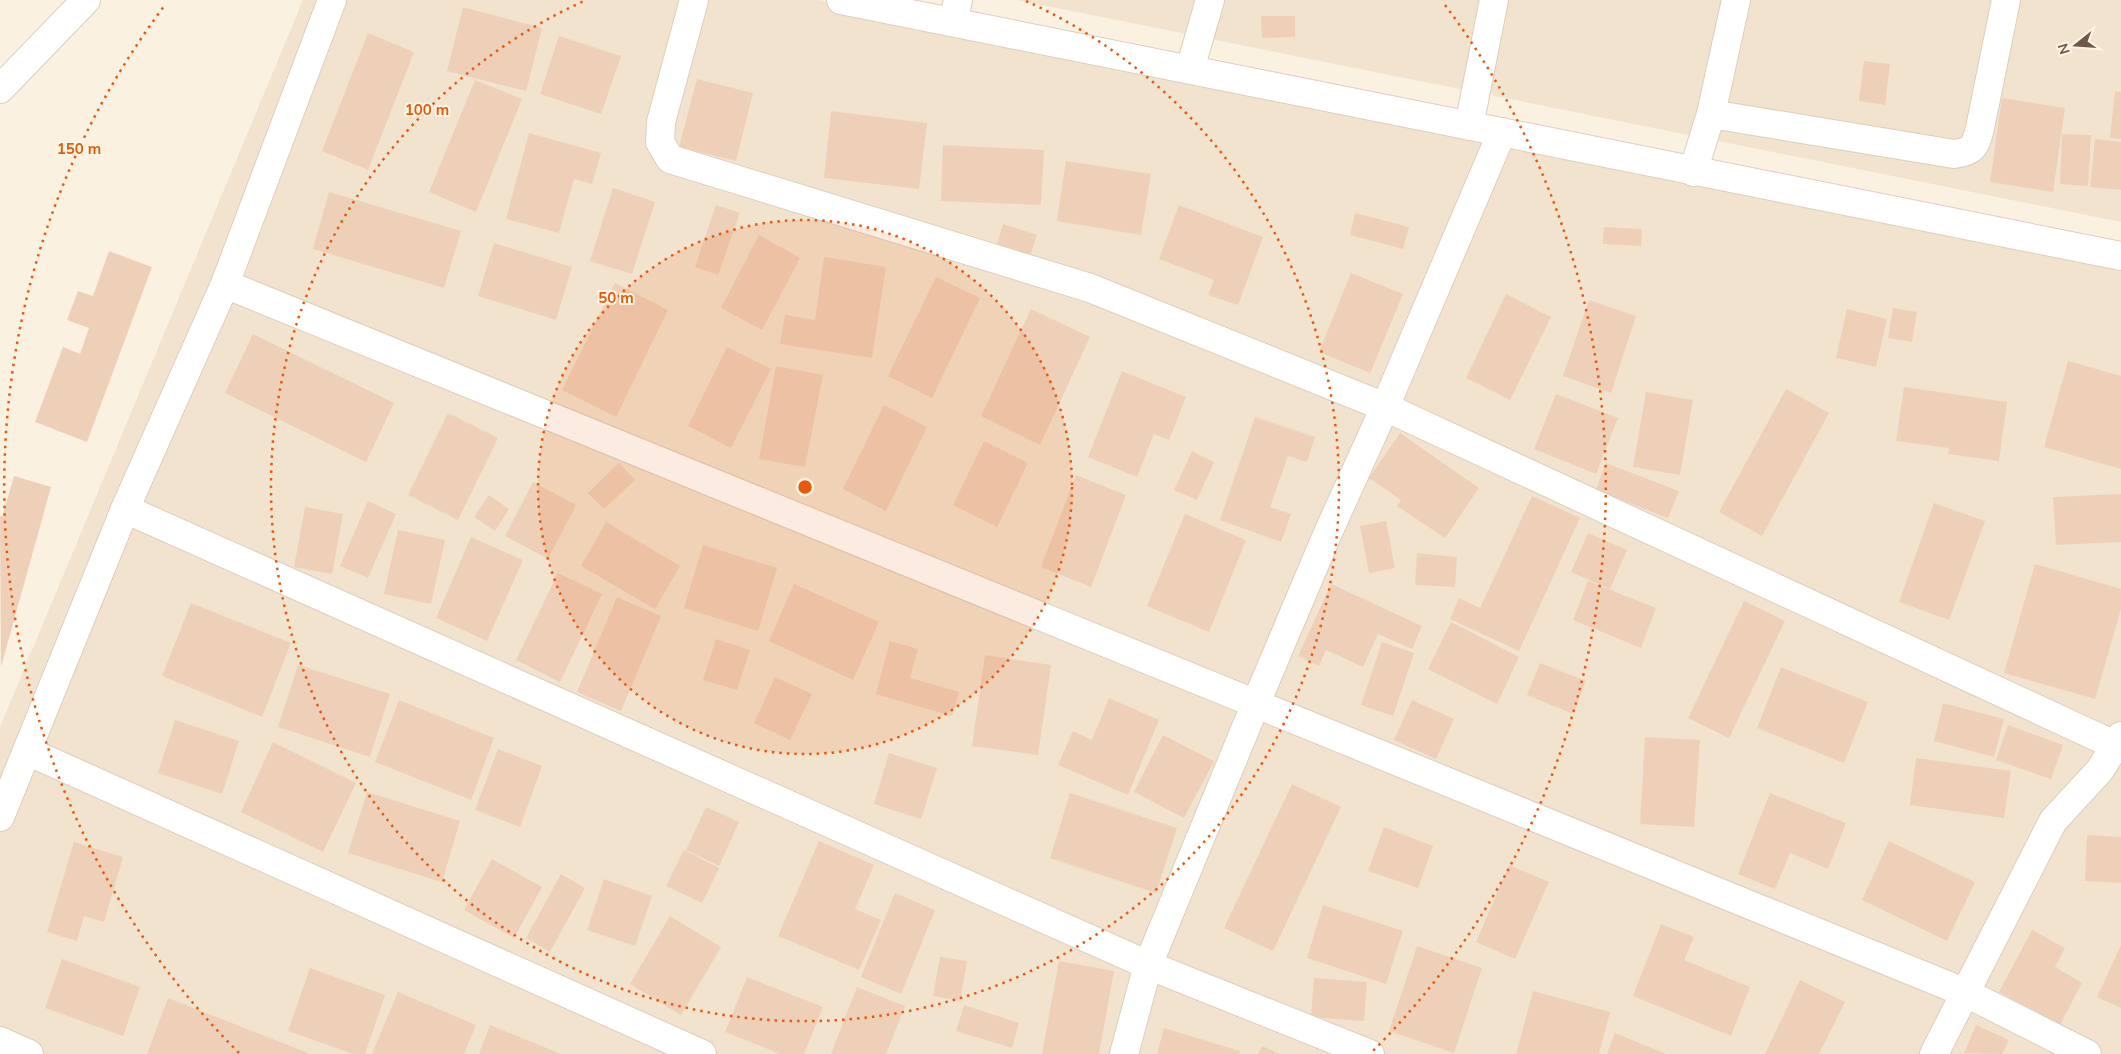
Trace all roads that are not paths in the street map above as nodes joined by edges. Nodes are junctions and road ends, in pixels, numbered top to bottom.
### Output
1 (86, 0) edge
2 (332, 0) edge
3 (694, 0) edge
4 (841, 0) edge
5 (1210, 0) edge
6 (1494, 0) edge
7 (1736, 0) edge
8 (2006, 0) edge
9 (956, 11) edge
10 (1190, 69) junction
11 (0, 89) edge
12 (1711, 114) junction
13 (1469, 126) junction
14 (1502, 132) junction
15 (1693, 172) junction
16 (2121, 256) edge
17 (224, 284) junction
18 (1385, 407) junction
19 (125, 510) junction
20 (1256, 703) junction
21 (2119, 743) edge
22 (27, 751) junction
23 (0, 817) edge
24 (1148, 965) junction
25 (1966, 993) junction
26 (0, 1041) edge
27 (29, 1054) edge
28 (702, 1054) edge
29 (1124, 1054) edge
30 (1370, 1054) edge
31 (1934, 1054) edge
32 (2086, 1054) edge

1 - 11 street
2 - 17 street
3 - 18 street
4 - 9 street
5 - 10 street
6 - 13 street
7 - 12 street
8 - 12 street
9 - 10 street
10 - 13 street
12 - 15 street
13 - 14 street
14 - 15 street
14 - 18 street
15 - 16 street
17 - 19 street
17 - 20 street
18 - 20 street
18 - 21 street
19 - 22 street
19 - 24 street
20 - 24 street
20 - 25 street
21 - 25 street
22 - 23 street
22 - 28 street
24 - 29 street
24 - 30 street
25 - 31 street
25 - 32 street
26 - 27 street

